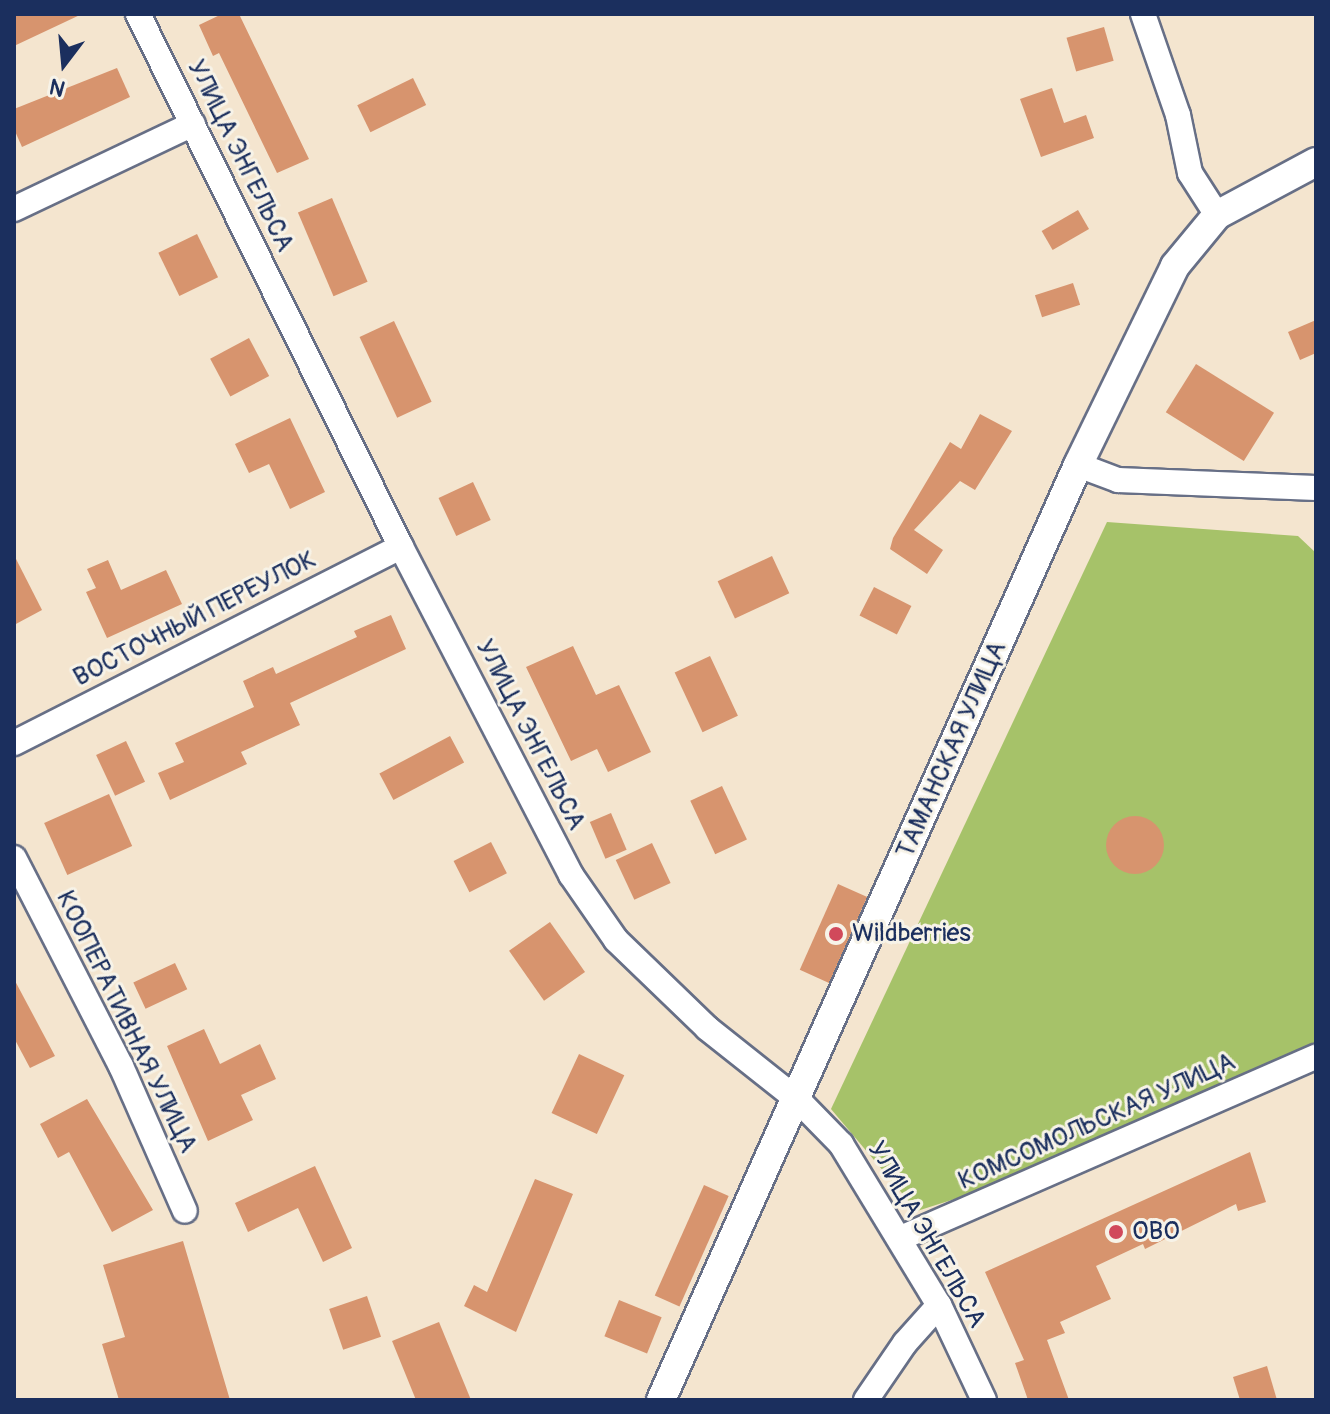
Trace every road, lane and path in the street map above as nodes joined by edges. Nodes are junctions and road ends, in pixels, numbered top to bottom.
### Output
1 (138, 14) edge
2 (1143, 14) edge
3 (193, 124) junction
4 (1316, 162) edge
5 (14, 209) edge
6 (1217, 215) junction
7 (1078, 465) junction
8 (1316, 488) edge
9 (401, 547) junction
10 (14, 743) edge
11 (14, 858) edge
12 (1316, 1057) edge
13 (798, 1100) junction
14 (185, 1211) dead end
15 (901, 1238) junction
16 (939, 1305) junction
17 (661, 1400) edge
18 (866, 1400) edge
19 (984, 1400) edge

1 - 3 street, УЛИЦА ЭНГЕЛЬСА
2 - 6 street
3 - 5 street
3 - 9 street, УЛИЦА ЭНГЕЛЬСА
4 - 6 street, ТАМАНСКАЯ УЛИЦА
6 - 7 street, ТАМАНСКАЯ УЛИЦА
7 - 8 street
7 - 13 street, ТАМАНСКАЯ УЛИЦА
9 - 10 street, ВОСТОЧНЫЙ ПЕРЕУЛОК
9 - 13 street, УЛИЦА ЭНГЕЛЬСА
11 - 14 street, КООПЕРАТИВНАЯ УЛИЦА
12 - 15 street, КОМСОМОЛЬСКАЯ УЛИЦА
13 - 15 street, УЛИЦА ЭНГЕЛЬСА
13 - 17 street, ТАМАНСКАЯ УЛИЦА
15 - 16 street, УЛИЦА ЭНГЕЛЬСА
16 - 18 street
16 - 19 street, УЛИЦА ЭНГЕЛЬСА

